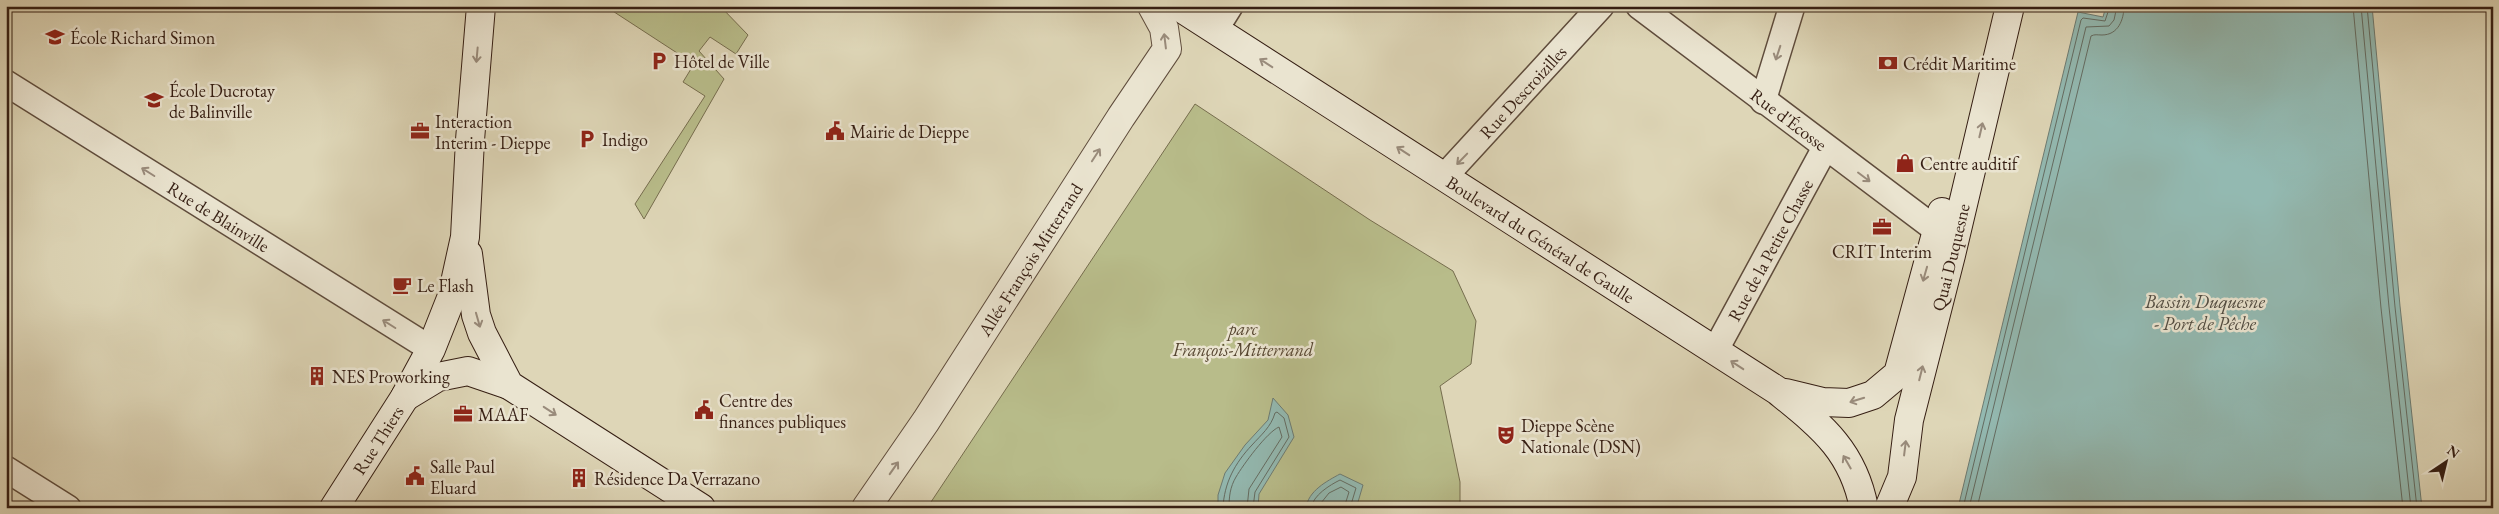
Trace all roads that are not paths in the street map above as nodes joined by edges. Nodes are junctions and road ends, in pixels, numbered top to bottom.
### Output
1 (481, 6) edge
2 (1152, 6) edge
3 (1178, 6) edge
4 (1230, 6) edge
5 (1601, 6) edge
6 (1639, 6) edge
7 (1792, 6) edge
8 (1992, 6) edge
9 (2010, 6) edge
10 (1215, 30) junction
11 (6, 83) edge
12 (1763, 100) junction
13 (1825, 148) junction
14 (1444, 177) junction
15 (1938, 231) junction
16 (465, 237) junction
17 (431, 349) junction
18 (1714, 351) junction
19 (509, 384) junction
20 (1778, 391) junction
21 (405, 396) junction
22 (6, 469) edge
23 (68, 508) edge
24 (334, 508) edge
25 (701, 508) edge
26 (866, 508) edge
27 (1864, 508) edge
28 (1890, 508) edge

1 -> 16 main road
26 -> 2 main road, Allée François Mitterrand
3 - 10 main road, Boulevard du Général de Gaulle
4 - 10 street
5 -> 14 street, Rue Descroizilles
6 - 12 street, Rue d'Écosse
7 -> 12 street
8 - 15 main road, Quai Duquesne
28 -> 9 main road, Quai Duquesne
14 -> 10 main road, Boulevard du Général de Gaulle
17 -> 11 street, Rue de Blainville
12 - 13 street, Rue d'Écosse
13 -> 15 street, Rue d'Écosse
13 - 18 street, Rue de la Petite Chasse
14 - 18 main road, Boulevard du Général de Gaulle
15 -> 20 main road, Quai Duquesne
16 - 17 main road, Rue Thiers
16 -> 19 main road
17 - 21 main road, Rue Thiers
20 -> 18 main road, Boulevard du Général de Gaulle
19 - 21 main road, Rue Thiers
19 -> 25 main road
27 -> 20 main road, Boulevard du Général de Gaulle
21 - 24 main road, Rue Thiers
22 - 23 street

